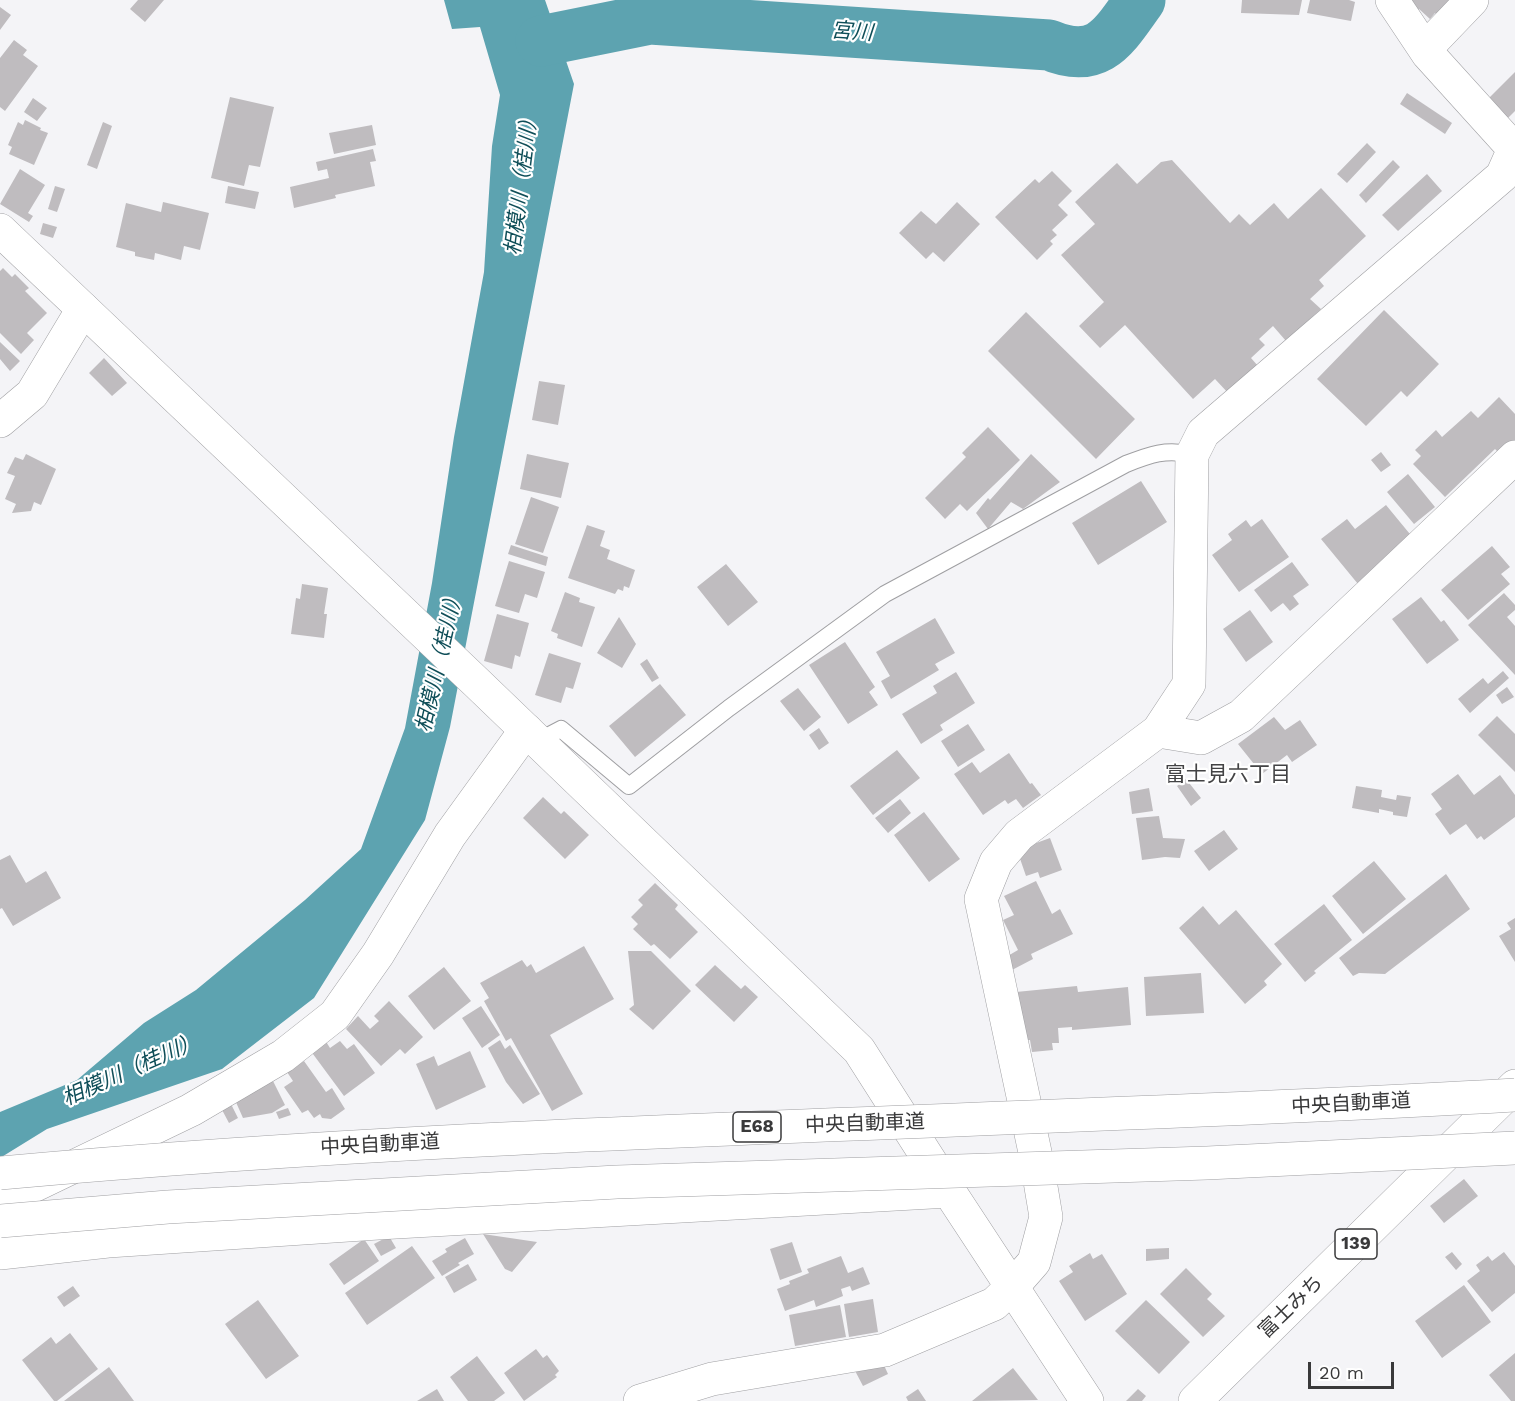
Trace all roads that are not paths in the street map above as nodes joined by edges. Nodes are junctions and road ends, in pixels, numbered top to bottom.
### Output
1 (1392, 0) edge
2 (1472, 0) edge
3 (1425, 49) junction
4 (1515, 150) edge
5 (0, 230) edge
6 (83, 309) junction
7 (0, 421) edge
8 (1192, 455) junction
9 (1515, 457) edge
10 (1158, 731) junction
11 (532, 735) junction
12 (1515, 1086) edge
13 (1515, 1095) edge
14 (1515, 1148) edge
15 (0, 1173) edge
16 (949, 1191) junction
17 (0, 1202) edge
18 (0, 1221) edge
19 (0, 1252) edge
20 (1013, 1286) junction
21 (640, 1401) edge
22 (1087, 1401) edge
23 (1195, 1401) edge

1 - 3 main road
2 - 3 main road
3 - 4 main road
4 - 8 main road
5 - 6 main road
6 - 7 main road
6 - 11 main road
8 - 10 main road
8 - 11 lane
9 - 10 main road
10 - 20 main road
11 - 16 main road
11 - 17 main road
12 - 23 main road, 富士みち / 139
13 - 15 main road, 中央自動車道 / E68, bridge
14 - 18 main road, bridge
16 - 19 main road
16 - 20 main road
20 - 21 main road
20 - 22 main road

